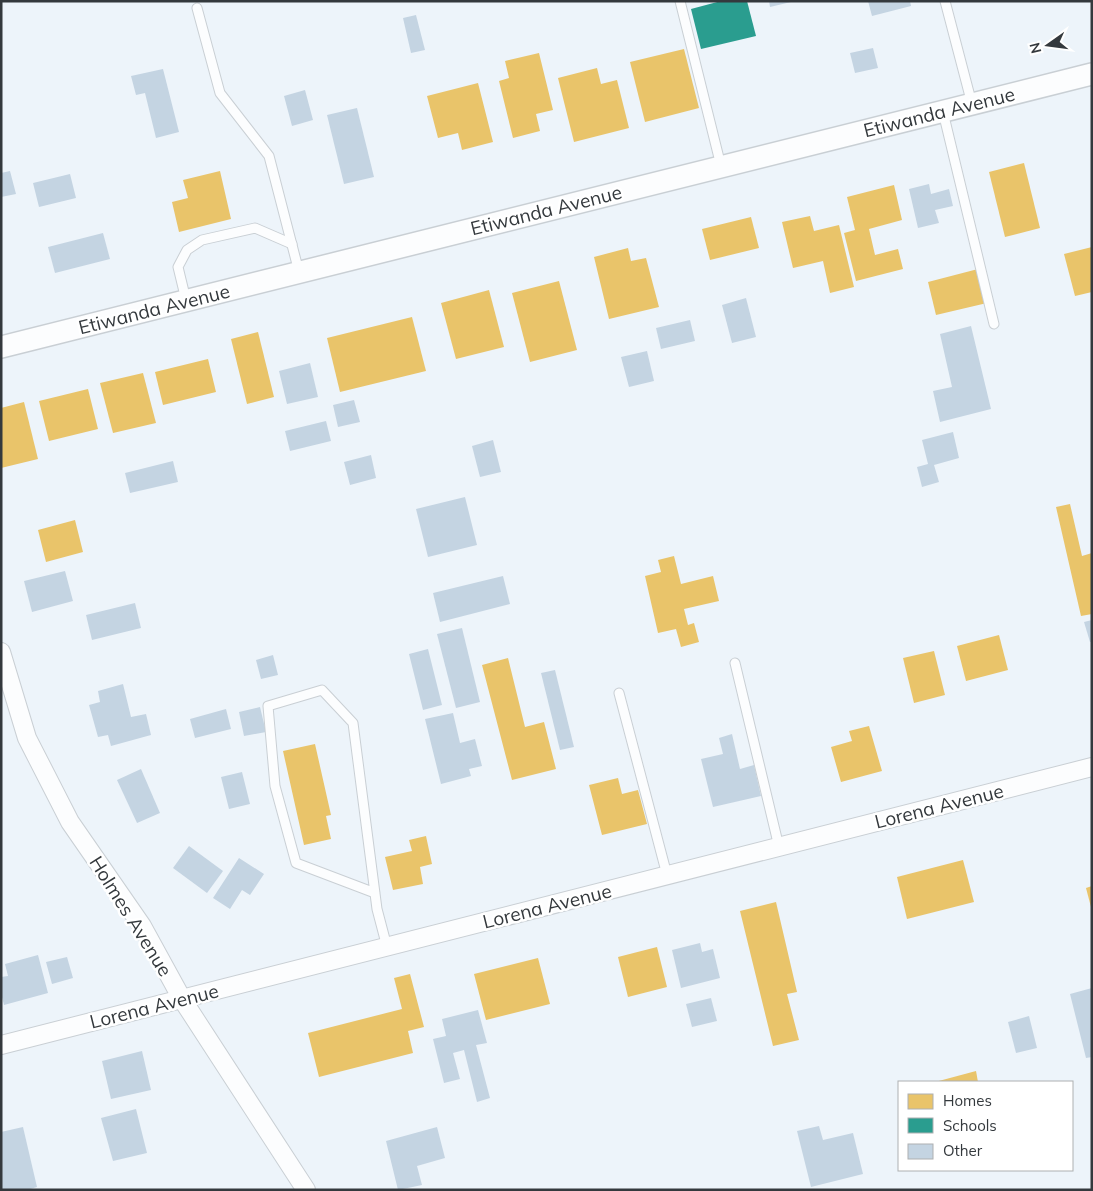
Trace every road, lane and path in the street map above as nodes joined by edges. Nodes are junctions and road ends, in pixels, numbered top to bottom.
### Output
1 (680, 1) edge
2 (945, 1) edge
3 (197, 8) dead end
4 (1092, 74) edge
5 (972, 104) junction
6 (943, 111) junction
7 (721, 167) junction
8 (292, 244) junction
9 (299, 272) junction
10 (186, 301) junction
11 (994, 324) dead end
12 (1, 347) edge
13 (1, 652) edge
14 (735, 663) dead end
15 (619, 693) dead end
16 (1092, 767) edge
17 (779, 847) junction
18 (667, 875) junction
19 (375, 893) junction
20 (387, 947) junction
21 (182, 999) junction
22 (1, 1045) edge
23 (306, 1190) edge

1 - 7 lane
2 - 5 lane
3 - 8 lane
4 - 5 street, Etiwanda Avenue
5 - 6 street, Etiwanda Avenue
6 - 7 street, Etiwanda Avenue
6 - 11 lane
7 - 9 street, Etiwanda Avenue
8 - 9 lane
8 - 10 lane
9 - 10 street, Etiwanda Avenue
10 - 12 street, Etiwanda Avenue
13 - 21 street, Holmes Avenue
14 - 17 lane
15 - 18 lane
16 - 17 street, Lorena Avenue
17 - 18 street, Lorena Avenue
18 - 20 street, Lorena Avenue
19 - 19 lane
19 - 20 lane
20 - 21 street, Lorena Avenue
21 - 22 street, Lorena Avenue
21 - 23 street, Holmes Avenue

